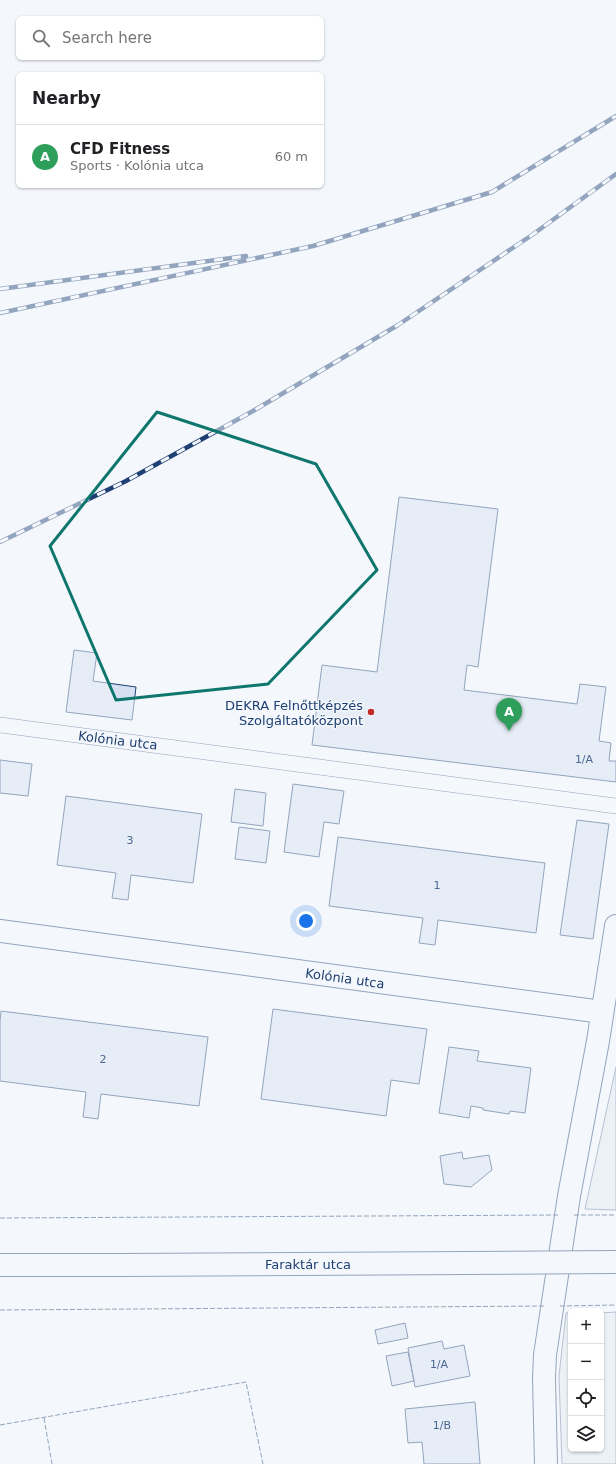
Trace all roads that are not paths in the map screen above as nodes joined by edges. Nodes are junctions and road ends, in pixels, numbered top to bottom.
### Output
1 (0, 725) edge
2 (616, 806) edge
3 (616, 926) edge
4 (0, 932) edge
5 (602, 1012) junction
6 (616, 1262) edge
7 (0, 1265) edge
8 (546, 1464) edge

1 - 2 lane, Kolónia utca
3 - 5 street
4 - 5 street, Kolónia utca
5 - 8 street
6 - 7 street, Faraktár utca, bridge

